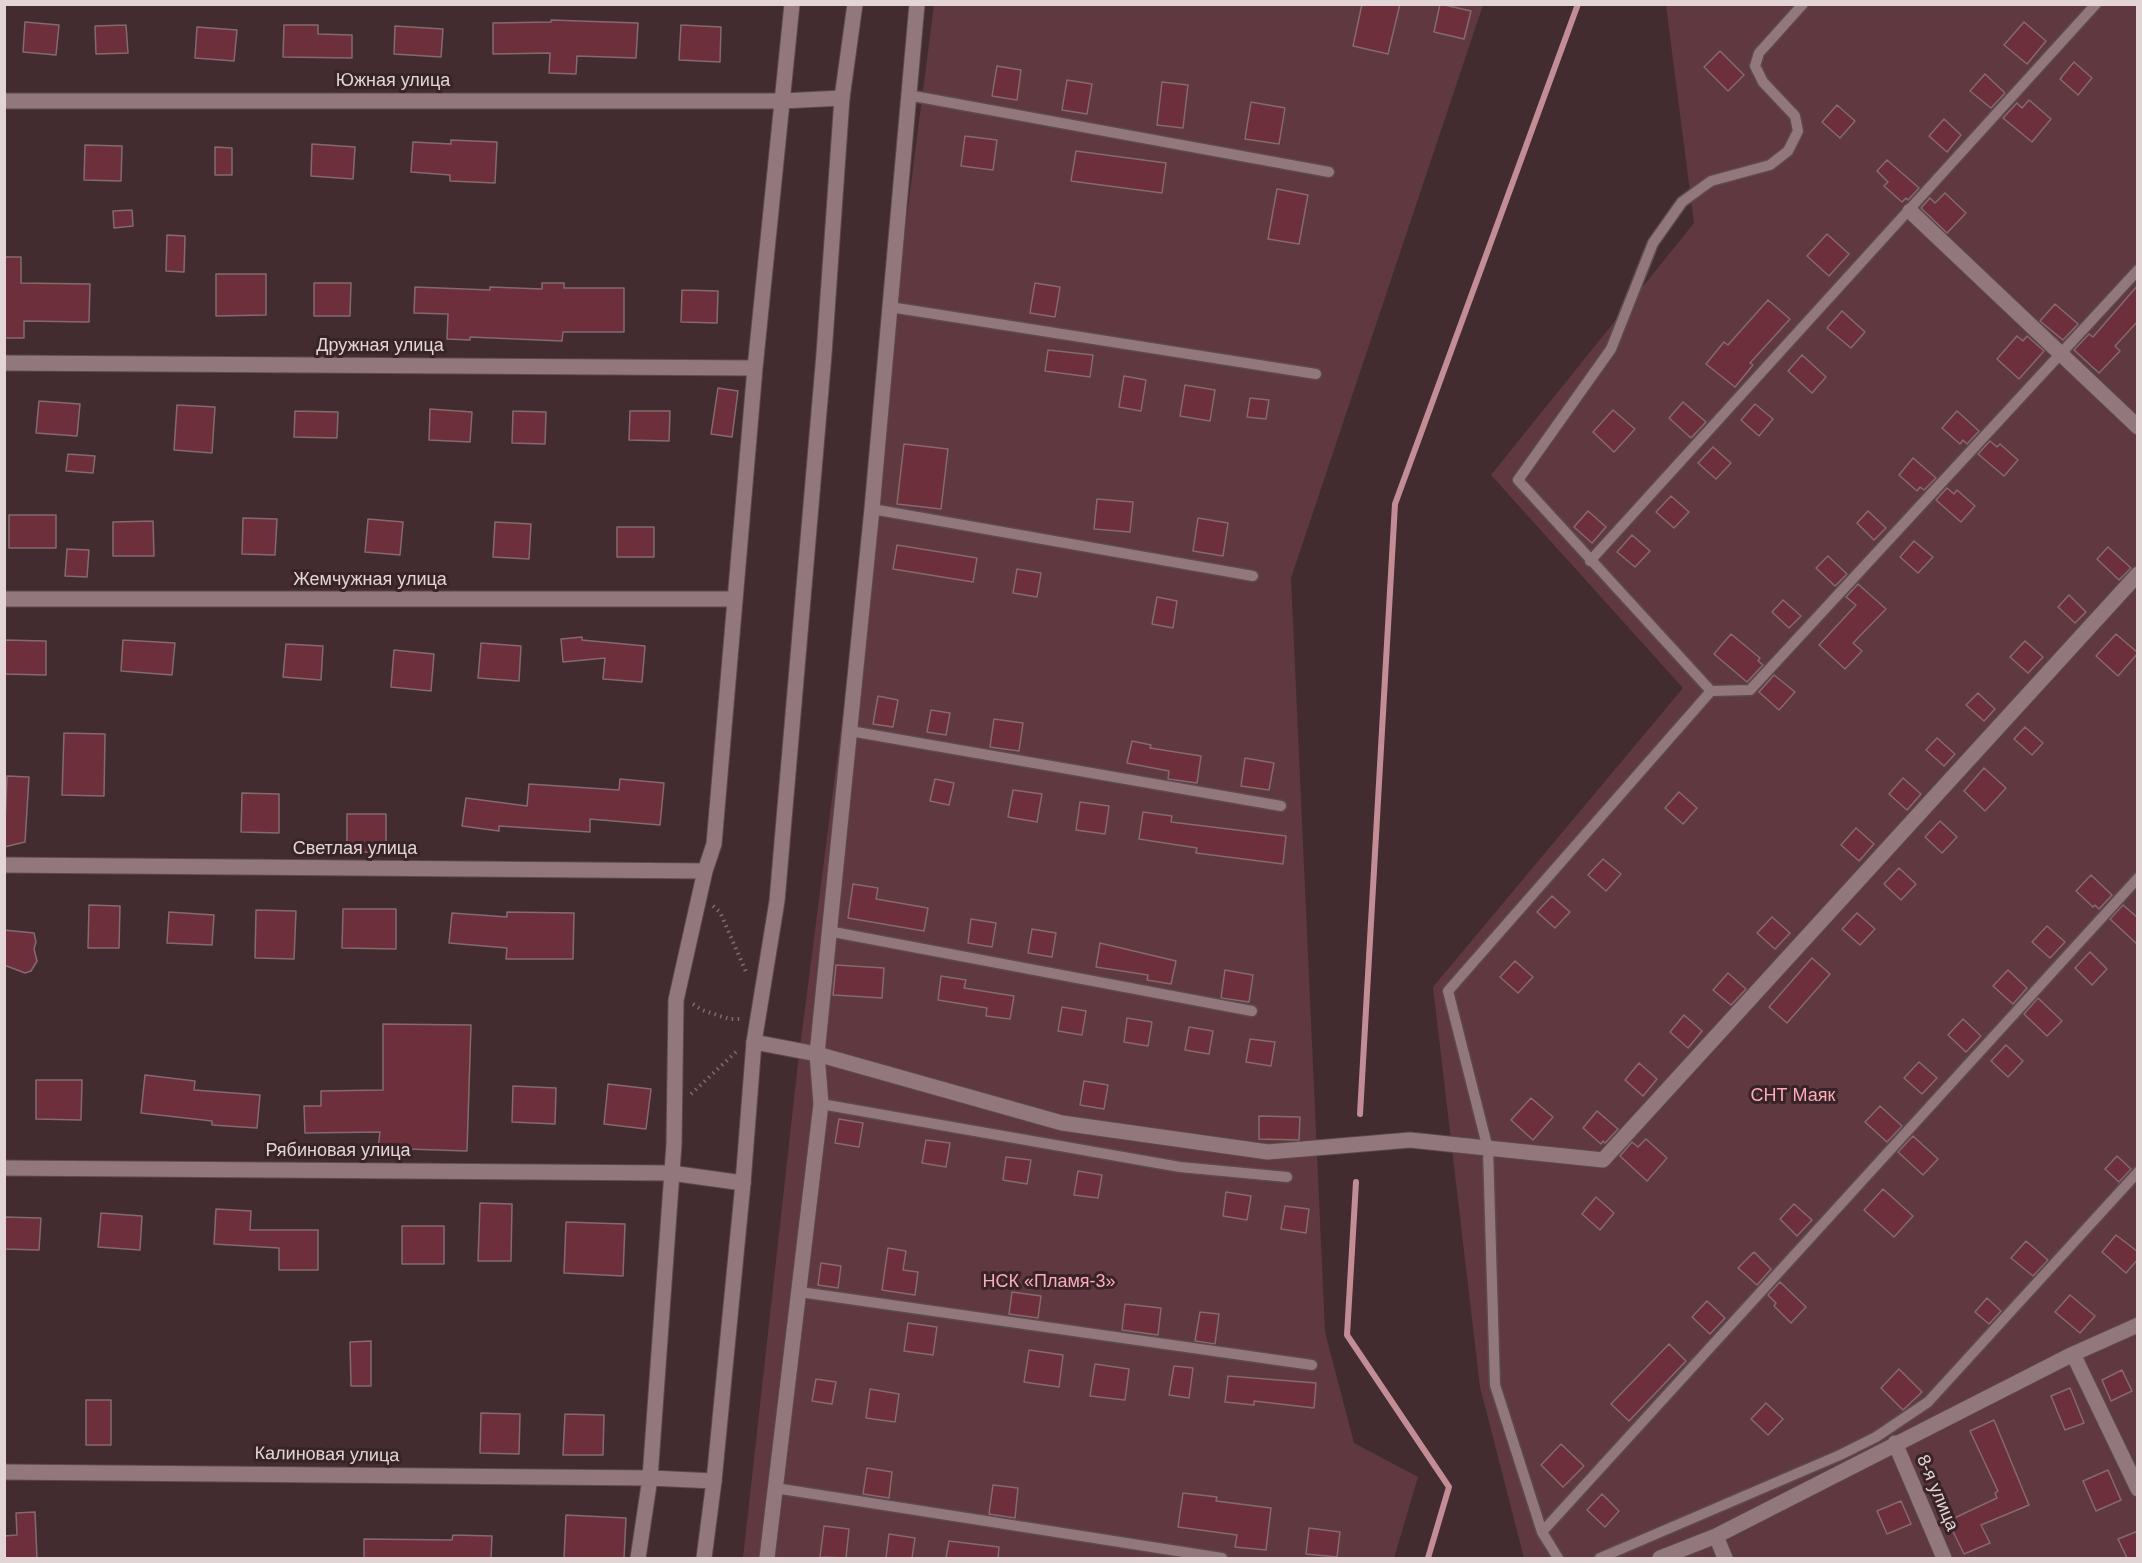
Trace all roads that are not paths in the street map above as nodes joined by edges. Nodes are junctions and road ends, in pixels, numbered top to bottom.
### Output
1 (792, 4) edge
2 (855, 4) edge
3 (917, 4) edge
4 (1803, 4) edge
5 (2096, 4) edge
6 (908, 95) junction
7 (842, 98) junction
8 (4, 101) edge
9 (782, 101) junction
10 (1329, 172) dead end
11 (1910, 211) junction
12 (2138, 270) edge
13 (890, 307) junction
14 (2061, 355) junction
15 (4, 363) edge
16 (755, 368) junction
17 (1316, 375) dead end
18 (2138, 427) edge
19 (872, 509) junction
20 (1590, 561) junction
21 (2138, 574) edge
22 (1253, 576) dead end
23 (4, 599) edge
24 (735, 599) junction
25 (1711, 691) junction
26 (850, 731) junction
27 (1281, 806) dead end
28 (4, 865) edge
29 (705, 871) junction
30 (2138, 878) edge
31 (828, 931) junction
32 (1252, 1011) dead end
33 (754, 1042) junction
34 (817, 1054) junction
35 (821, 1104) junction
36 (1488, 1149) junction
37 (4, 1168) edge
38 (2138, 1172) edge
39 (671, 1173) junction
40 (1287, 1177) dead end
41 (743, 1182) junction
42 (800, 1292) junction
43 (2138, 1325) edge
44 (2073, 1354) junction
45 (1312, 1365) dead end
46 (1895, 1443) junction
47 (4, 1472) edge
48 (650, 1478) junction
49 (714, 1481) junction
50 (775, 1488) junction
51 (2138, 1489) edge
52 (1542, 1532) junction
53 (1716, 1536) junction
54 (638, 1558) edge
55 (704, 1558) edge
56 (767, 1558) edge
57 (1222, 1558) edge
58 (1558, 1558) edge
59 (1600, 1558) edge
60 (1660, 1558) edge
61 (1725, 1558) edge
62 (1944, 1558) edge

1 - 9 street
2 - 7 street
3 - 6 street
4 - 20 lane
5 - 11 lane
6 - 10 lane
6 - 13 street
7 - 9 street, Южная улица
7 - 33 street
8 - 9 street, Южная улица
9 - 16 street
11 - 14 street
11 - 20 lane
12 - 14 lane
13 - 17 lane
13 - 19 street
14 - 18 street
14 - 25 lane
15 - 16 street, Дружная улица
16 - 24 street
19 - 22 lane
19 - 26 street
20 - 25 lane
21 - 36 street
23 - 24 street, Жемчужная улица
24 - 29 street
25 - 36 lane
26 - 27 lane
26 - 31 street
28 - 29 street, Светлая улица
29 - 39 street
30 - 52 lane
31 - 32 lane
31 - 34 street
33 - 34 street
33 - 41 street
34 - 35 street
34 - 36 street
35 - 40 lane
35 - 42 street
36 - 52 lane
37 - 39 street, Рябиновая улица
38 - 59 lane
39 - 41 street, Рябиновая улица
39 - 48 street
41 - 49 street
42 - 45 lane
42 - 50 street
43 - 44 street
44 - 46 street
44 - 51 street
46 - 53 street
46 - 62 street, 8-я улица
47 - 48 street, Калиновая улица
48 - 49 street, Калиновая улица
48 - 54 street
49 - 55 street
50 - 56 street
50 - 57 lane
52 - 58 lane
53 - 60 street
53 - 61 street

